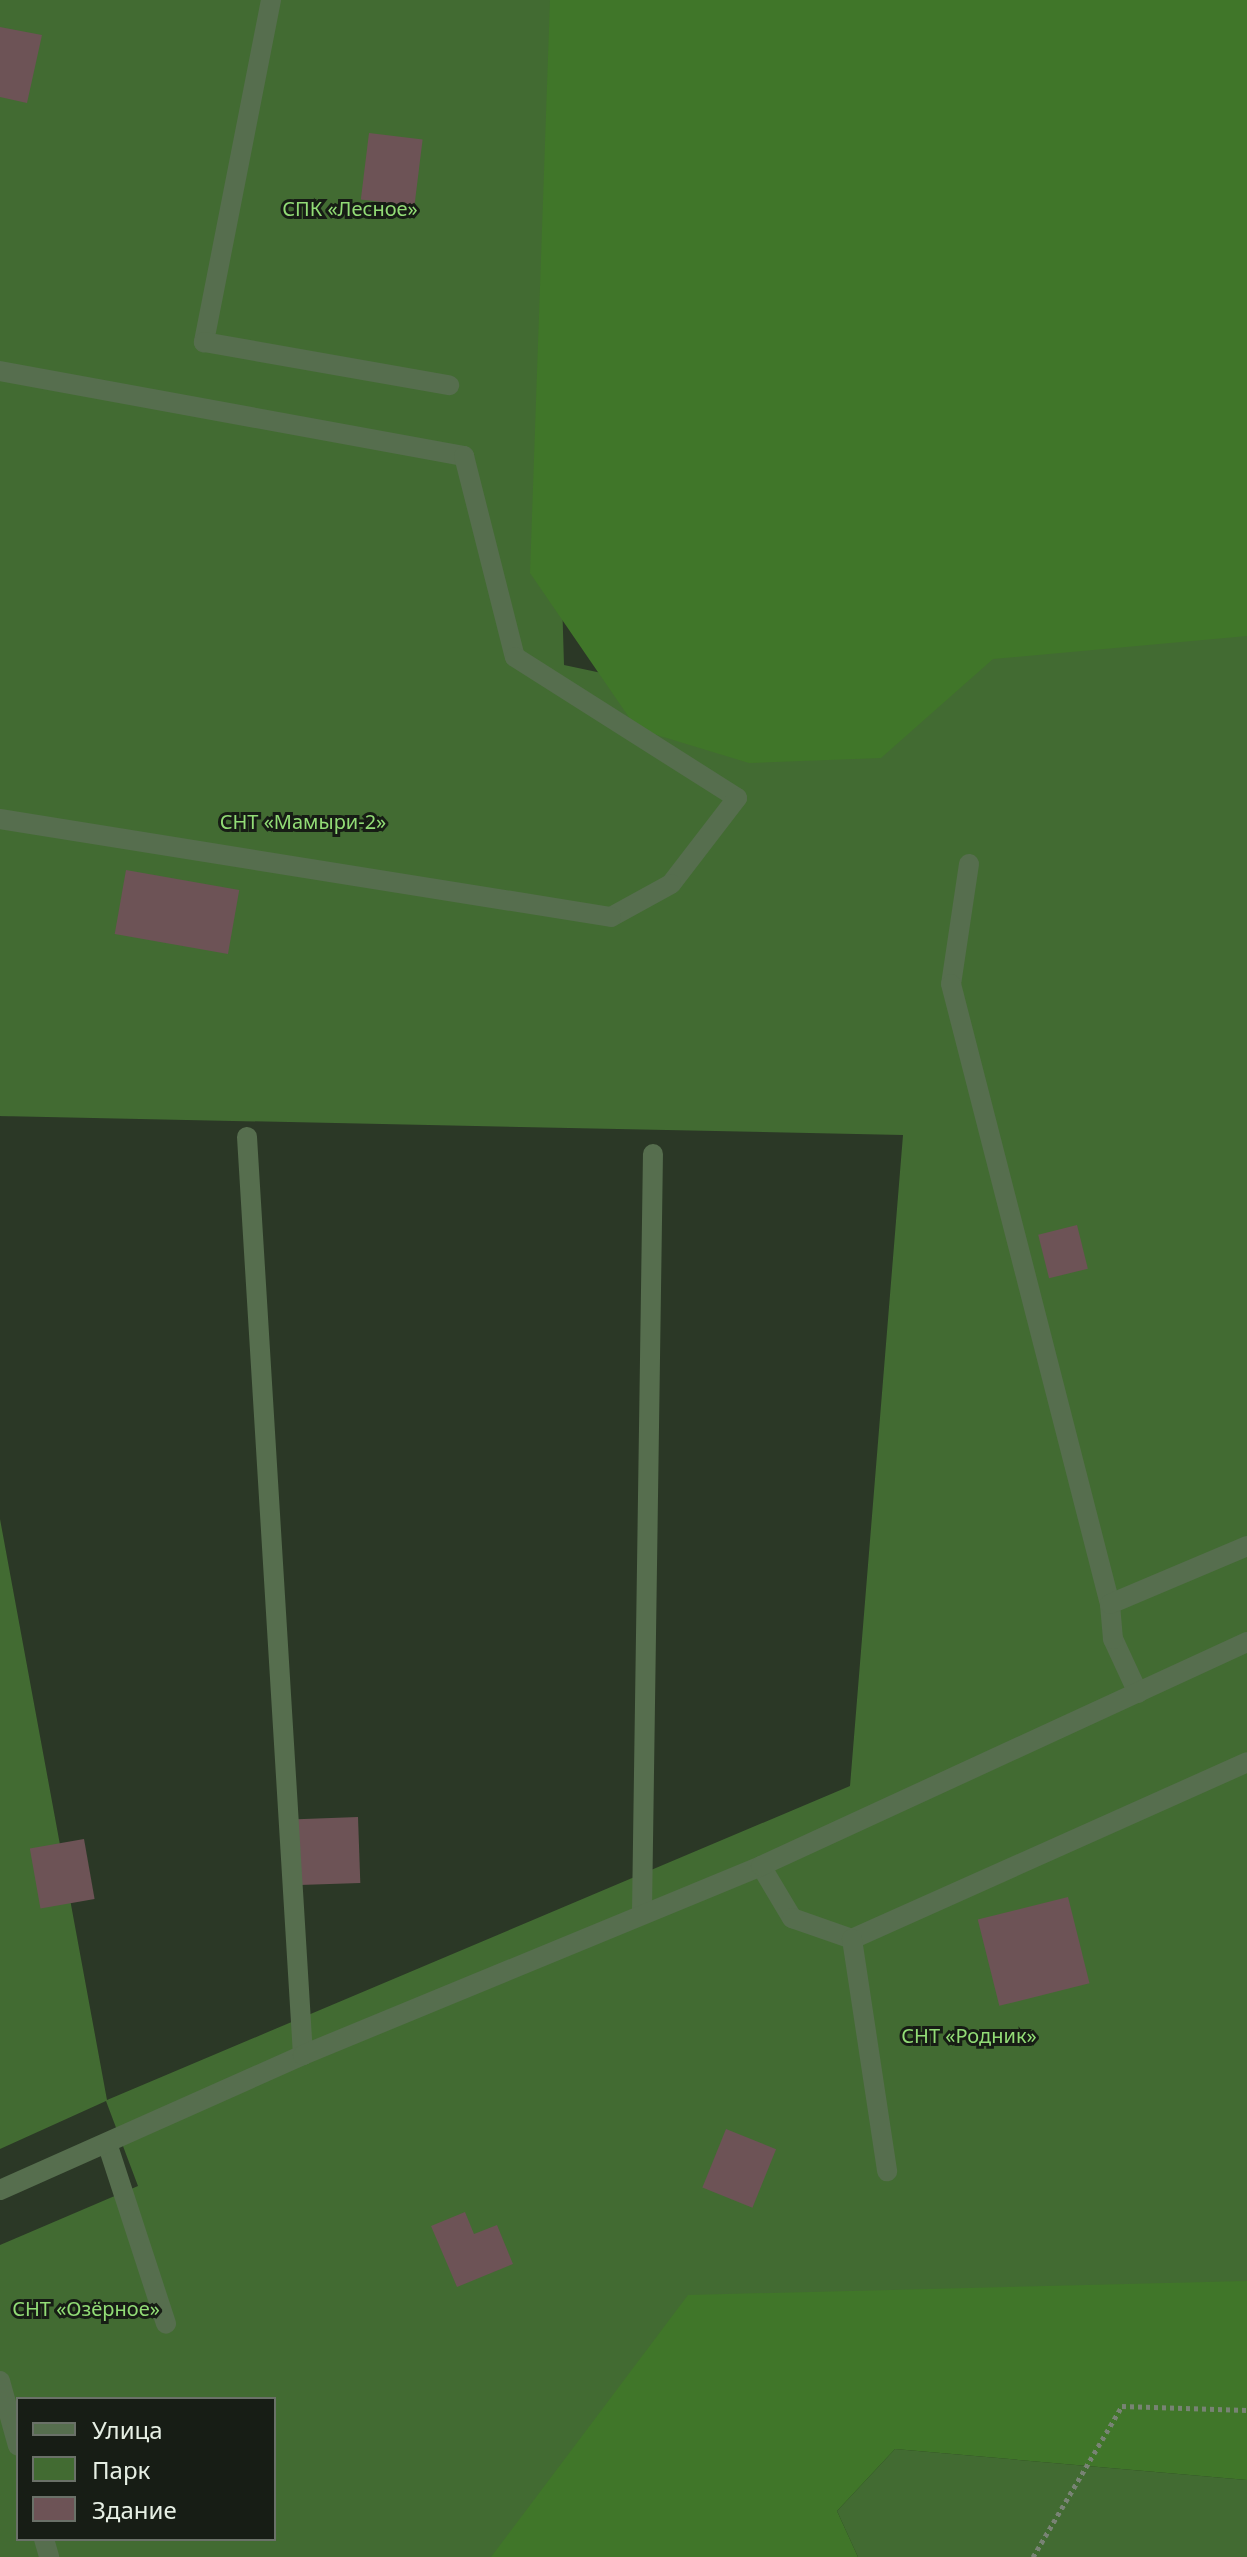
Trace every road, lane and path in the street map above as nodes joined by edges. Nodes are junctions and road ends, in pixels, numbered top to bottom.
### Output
1 (271, 0) edge
2 (0, 371) edge
3 (449, 385) dead end
4 (0, 819) edge
5 (969, 864) dead end
6 (247, 1137) dead end
7 (653, 1154) dead end
8 (1247, 1546) edge
9 (1110, 1604) junction
10 (1247, 1642) edge
11 (1138, 1693) junction
12 (1247, 1762) edge
13 (761, 1866) junction
14 (642, 1911) junction
15 (852, 1939) junction
16 (303, 2055) junction
17 (107, 2143) junction
18 (887, 2171) dead end
19 (0, 2190) edge
20 (166, 2324) dead end
21 (0, 2381) edge
22 (1247, 2410) edge
23 (16, 2439) edge
24 (1033, 2557) edge

1 - 3 street
2 - 4 street
5 - 9 street
6 - 16 street
7 - 14 street
8 - 9 street
9 - 11 street
10 - 11 street
11 - 13 street
12 - 15 street
13 - 14 street
13 - 15 street
14 - 16 street
15 - 18 street
16 - 17 street
17 - 19 street
17 - 20 street
21 - 23 street
22 - 24 path

